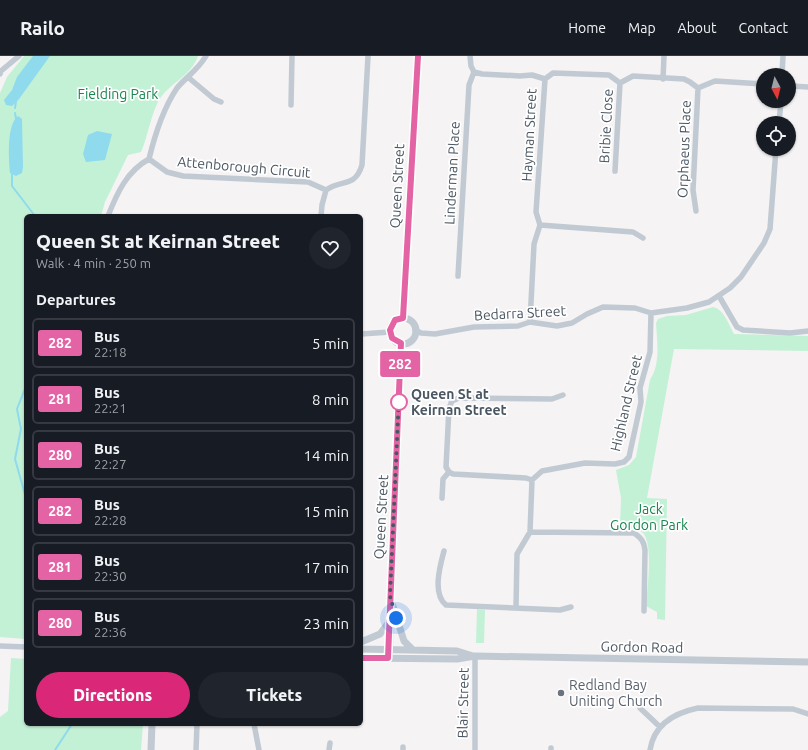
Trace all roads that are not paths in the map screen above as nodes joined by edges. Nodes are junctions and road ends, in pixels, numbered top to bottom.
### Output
1 (19, 56) edge
2 (206, 56) edge
3 (292, 56) edge
4 (368, 56) edge
5 (418, 56) edge
6 (470, 56) edge
7 (664, 56) edge
8 (783, 56) edge
9 (782, 68) edge
10 (0, 72) edge
11 (474, 72) junction
12 (189, 78) junction
13 (544, 79) junction
14 (663, 79) junction
15 (620, 83) junction
16 (756, 84) edge
17 (796, 86) edge
18 (808, 87) edge
19 (698, 88) junction
20 (221, 102) dead end
21 (291, 105) dead end
22 (775, 156) edge
23 (149, 159) junction
24 (615, 171) dead end
25 (326, 190) junction
26 (696, 211) dead end
27 (109, 214) edge
28 (321, 214) edge
29 (540, 225) junction
30 (643, 238) dead end
31 (458, 276) dead end
32 (719, 296) junction
33 (651, 313) junction
34 (403, 318) junction
35 (530, 322) junction
36 (415, 330) junction
37 (808, 331) edge
38 (390, 332) junction
39 (363, 334) edge
40 (401, 343) junction
41 (428, 394) dead end
42 (563, 395) dead end
43 (452, 401) junction
44 (448, 472) junction
45 (532, 480) junction
46 (442, 498) dead end
47 (530, 532) junction
48 (444, 551) dead end
49 (390, 596) junction
50 (571, 607) dead end
51 (516, 608) junction
52 (644, 611) dead end
53 (390, 621) junction
54 (363, 641) edge
55 (0, 646) edge
56 (24, 647) edge
57 (363, 649) edge
58 (389, 650) junction
59 (413, 650) junction
60 (475, 656) junction
61 (363, 658) edge
62 (388, 658) junction
63 (808, 662) edge
64 (640, 708) dead end
65 (808, 714) edge
66 (152, 726) edge
67 (197, 726) edge
68 (254, 726) edge
69 (659, 726) junction
70 (330, 743) dead end
71 (151, 750) edge
72 (196, 750) edge
73 (259, 750) edge
74 (329, 750) edge
75 (475, 750) edge
76 (650, 750) edge

1 - 10 street
2 - 12 street
3 - 21 street
4 - 25 street, Attenborough Circuit
5 - 34 street, Queen Street
6 - 11 street
7 - 14 street
8 - 9 street
11 - 13 street
11 - 31 street, Linderman Place
12 - 20 street
12 - 23 street
13 - 15 street, Hayman Street
13 - 29 street, Hayman Street
14 - 15 street
14 - 19 street
15 - 24 street, Bribie Close
16 - 19 street
17 - 18 street
19 - 26 street, Orphaeus Place
22 - 32 street, Bedarra Street
23 - 25 street, Attenborough Circuit
23 - 27 street
25 - 28 street
29 - 30 street
29 - 35 street, Hayman Street
32 - 33 street, Bedarra Street
32 - 37 street
33 - 35 street, Bedarra Street
33 - 45 street, Highland Street
34 - 36 street
34 - 38 street
35 - 36 street, Bedarra Street
36 - 40 street
38 - 39 street
38 - 40 street
40 - 49 street, Queen Street
41 - 43 street
42 - 43 street
43 - 44 street
44 - 45 street
44 - 46 street
45 - 47 street
47 - 51 street
47 - 52 street
48 - 51 street
49 - 53 street, Queen Street
49 - 59 street, Queen Street
50 - 51 street
53 - 54 street
53 - 58 street, Queen Street
55 - 56 street
57 - 58 street, Gordon Road
58 - 59 street, Gordon Road
58 - 62 street, Queen Street
59 - 60 street, Gordon Road
60 - 62 street, Gordon Road
60 - 63 street, Gordon Road
60 - 75 street, Blair Street
61 - 62 street, Gordon Road
64 - 69 street
65 - 69 street
66 - 71 street
67 - 72 street
68 - 73 street
69 - 76 street
70 - 74 street

